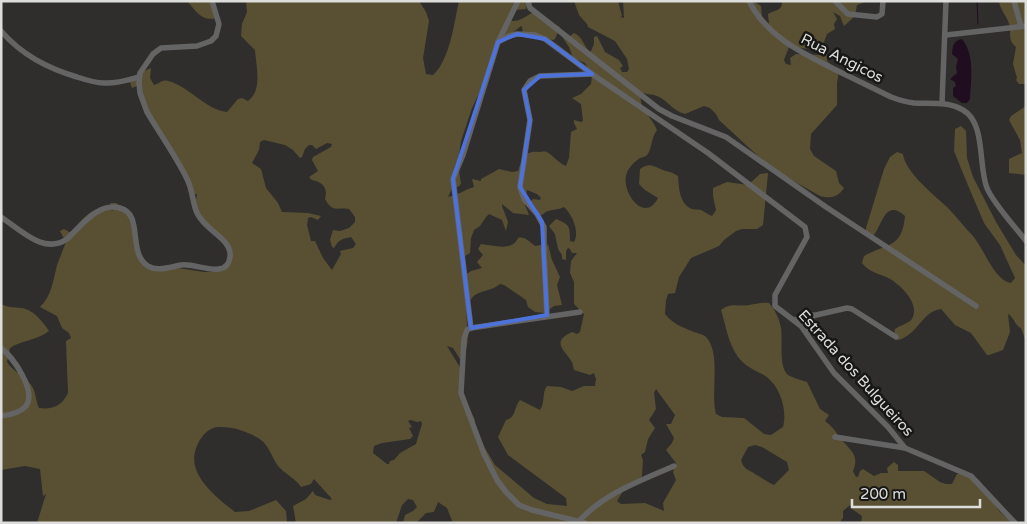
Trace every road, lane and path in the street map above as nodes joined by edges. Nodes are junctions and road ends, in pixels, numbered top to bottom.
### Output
1 (212, 1) edge
2 (518, 1) edge
3 (528, 1) edge
4 (749, 1) edge
5 (835, 1) edge
6 (883, 1) edge
7 (946, 1) edge
8 (1014, 1) edge
9 (1023, 26) edge
10 (1, 31) edge
11 (946, 35) junction
12 (498, 42) junction
13 (592, 74) junction
14 (139, 77) junction
15 (942, 103) junction
16 (1, 217) edge
17 (1026, 241) edge
18 (976, 306) dead end
19 (580, 312) dead end
20 (547, 315) junction
21 (813, 315) junction
22 (794, 320) junction
23 (471, 328) junction
24 (807, 333) junction
25 (896, 337) dead end
26 (1, 348) edge
27 (1, 416) edge
28 (835, 436) dead end
29 (905, 448) junction
30 (674, 466) dead end
31 (582, 522) edge
32 (1015, 523) edge

1 - 14 street
2 - 12 street
3 - 18 street
4 - 15 street, Rua Angicos
5 - 6 street
7 - 11 street
8 - 9 street
9 - 11 street
10 - 14 street
11 - 15 street
12 - 13 street
12 - 23 street
13 - 20 street
13 - 22 street, Estrada dos Bulgueiros
14 - 16 street
15 - 17 street
19 - 20 street
20 - 23 street
21 - 22 street
21 - 24 street
21 - 25 street
22 - 24 street, Estrada dos Bulgueiros
23 - 31 street
24 - 29 street, Estrada dos Bulgueiros
26 - 27 street
28 - 29 street
29 - 32 street, Estrada dos Bulgueiros
30 - 31 street

